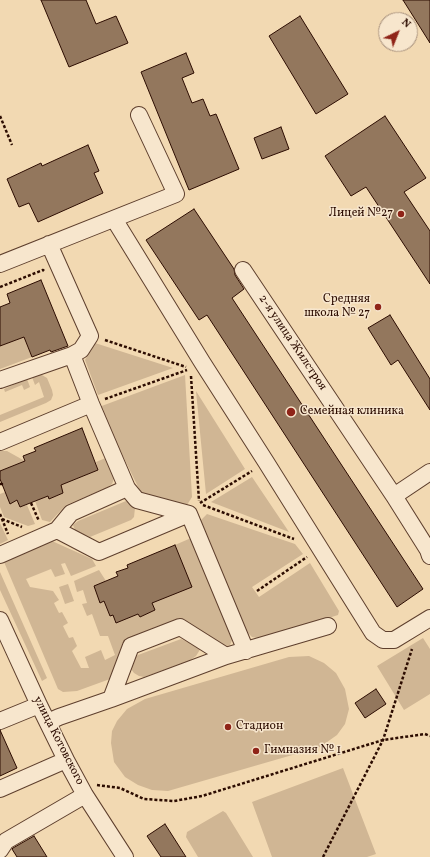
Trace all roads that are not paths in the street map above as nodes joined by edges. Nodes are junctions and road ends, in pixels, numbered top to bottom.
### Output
1 (139, 115) dead end
2 (114, 219) junction
3 (49, 244) junction
4 (0, 264) edge
5 (243, 270) dead end
6 (72, 355) junction
7 (0, 380) edge
8 (91, 404) junction
9 (0, 442) edge
10 (430, 472) edge
11 (127, 488) junction
12 (394, 496) junction
13 (194, 509) junction
14 (57, 530) junction
15 (7, 552) edge
16 (430, 556) edge
17 (0, 620) edge
18 (425, 622) edge
19 (328, 626) dead end
20 (246, 651) junction
21 (226, 656) junction
22 (111, 699) junction
23 (39, 705) junction
24 (0, 722) edge
25 (48, 722) junction
26 (66, 760) junction
27 (0, 789) edge
28 (90, 790) junction
29 (0, 850) edge
30 (125, 857) edge

1 - 2 street
2 - 3 street
2 - 18 street
3 - 4 street
3 - 6 street
5 - 12 street, 2-я улица Жилстроя
6 - 7 street
6 - 8 street
8 - 9 street
8 - 11 street
10 - 12 street
11 - 13 street
11 - 14 street
12 - 16 street, 2-я улица Жилстроя
13 - 14 street
13 - 20 street
14 - 15 street
17 - 23 street, улица Котовского
19 - 20 street
20 - 21 street
21 - 22 street
21 - 22 street
22 - 25 street
23 - 24 street
23 - 25 street, улица Котовского
25 - 26 street, улица Котовского
26 - 27 street
26 - 28 street, улица Котовского
28 - 29 street
28 - 30 street, улица Котовского

